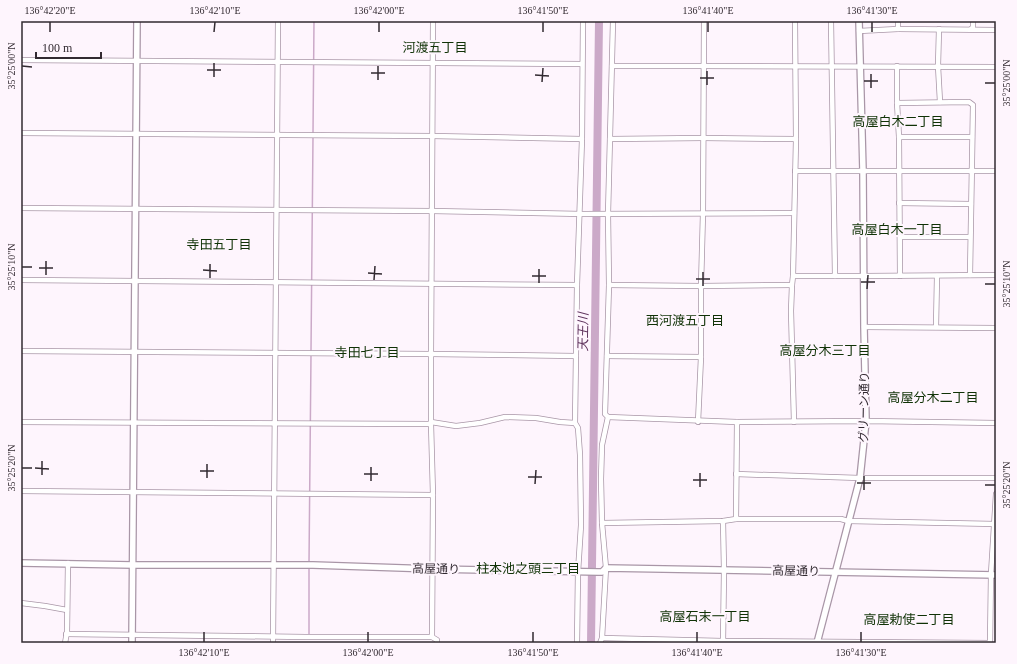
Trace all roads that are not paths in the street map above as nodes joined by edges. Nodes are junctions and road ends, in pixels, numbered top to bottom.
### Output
1 (137, 21) edge
2 (278, 21) edge
3 (433, 21) edge
4 (583, 21) edge
5 (613, 21) edge
6 (704, 21) edge
7 (795, 21) edge
8 (831, 21) edge
9 (860, 21) edge
10 (898, 21) edge
11 (974, 21) edge
12 (898, 29) junction
13 (938, 29) junction
14 (971, 29) junction
15 (996, 30) edge
16 (859, 31) junction
17 (21, 60) edge
18 (137, 61) junction
19 (277, 62) junction
20 (433, 64) junction
21 (582, 64) junction
22 (612, 66) junction
23 (703, 66) junction
24 (831, 66) junction
25 (897, 66) junction
26 (938, 66) junction
27 (795, 67) junction
28 (861, 67) junction
29 (996, 67) edge
30 (940, 102) junction
31 (897, 103) junction
32 (21, 132) edge
33 (136, 134) junction
34 (276, 135) junction
35 (432, 136) junction
36 (899, 137) junction
37 (972, 137) junction
38 (703, 138) junction
39 (582, 139) junction
40 (610, 139) junction
41 (796, 139) junction
42 (795, 171) junction
43 (834, 171) junction
44 (864, 171) junction
45 (899, 171) junction
46 (971, 171) junction
47 (996, 171) edge
48 (899, 203) junction
49 (971, 204) junction
50 (21, 208) edge
51 (136, 209) junction
52 (276, 210) junction
53 (432, 211) junction
54 (702, 213) junction
55 (794, 213) junction
56 (581, 214) junction
57 (606, 214) junction
58 (900, 237) junction
59 (970, 237) junction
60 (970, 275) junction
61 (996, 275) edge
62 (793, 276) junction
63 (835, 276) junction
64 (864, 276) junction
65 (900, 276) junction
66 (937, 276) junction
67 (21, 280) edge
68 (135, 280) junction
69 (276, 282) junction
70 (431, 283) junction
71 (577, 285) junction
72 (609, 285) junction
73 (792, 285) junction
74 (701, 286) junction
75 (864, 326) junction
76 (936, 327) junction
77 (996, 328) edge
78 (21, 351) edge
79 (134, 352) junction
80 (276, 353) junction
81 (431, 354) junction
82 (576, 356) junction
83 (607, 356) junction
84 (701, 357) junction
85 (608, 417) junction
86 (866, 421) junction
87 (21, 422) edge
88 (134, 422) junction
89 (698, 422) junction
90 (737, 422) junction
91 (794, 422) junction
92 (275, 423) junction
93 (431, 423) junction
94 (575, 423) junction
95 (996, 423) edge
96 (736, 474) junction
97 (860, 478) junction
98 (996, 478) edge
99 (21, 491) edge
100 (134, 492) junction
101 (274, 494) junction
102 (996, 494) edge
103 (433, 495) junction
104 (736, 519) junction
105 (723, 521) junction
106 (848, 521) junction
107 (602, 523) junction
108 (995, 524) edge
109 (21, 563) edge
110 (68, 563) junction
111 (133, 565) junction
112 (273, 566) junction
113 (606, 568) junction
114 (433, 569) junction
115 (724, 570) junction
116 (580, 572) junction
117 (836, 572) junction
118 (993, 574) edge
119 (21, 603) edge
120 (67, 610) junction
121 (66, 634) junction
122 (133, 635) junction
123 (273, 636) junction
124 (432, 638) junction
125 (602, 638) junction
126 (723, 642) edge
127 (817, 642) edge
128 (65, 643) edge
129 (132, 643) edge
130 (273, 643) edge
131 (437, 643) edge
132 (577, 643) edge
133 (600, 643) edge
134 (990, 643) edge

1 - 18 street
2 - 19 street
3 - 20 street
4 - 21 street
5 - 22 street
6 - 23 street
7 - 27 street
8 - 24 street
9 - 16 street, グリーン通り
10 - 12 street
11 - 14 street
12 - 13 street
12 - 16 street
13 - 14 street
13 - 26 street
14 - 15 street
16 - 28 street, グリーン通り
17 - 18 street
18 - 19 street
18 - 33 street
19 - 20 street
19 - 34 street
20 - 21 street
20 - 35 street
21 - 39 street
22 - 23 street
22 - 40 street
23 - 27 street
23 - 38 street
24 - 27 street
24 - 28 street
24 - 43 street
25 - 26 street
25 - 28 street
25 - 31 street
26 - 29 street
26 - 30 street
27 - 41 street
28 - 44 street, グリーン通り
30 - 31 street
30 - 37 street
31 - 36 street
32 - 33 street
33 - 34 street
33 - 51 street
34 - 35 street
34 - 52 street
35 - 39 street
35 - 53 street
36 - 37 street
36 - 45 street
37 - 46 street
38 - 40 street
38 - 41 street
38 - 54 street
39 - 56 street
40 - 57 street
41 - 42 street
42 - 43 street
42 - 55 street
43 - 44 street
43 - 63 street
44 - 45 street
44 - 64 street, グリーン通り
45 - 46 street
45 - 48 street
46 - 47 street
46 - 49 street
48 - 49 street
48 - 58 street
49 - 59 street
50 - 51 street
51 - 52 street
51 - 68 street
52 - 53 street
52 - 69 street
53 - 56 street
53 - 70 street
54 - 55 street
54 - 57 street
54 - 74 street
55 - 62 street
56 - 57 street
56 - 71 street
57 - 72 street
58 - 59 street
58 - 65 street
59 - 60 street
60 - 61 street
60 - 66 street
62 - 63 street
62 - 73 street
63 - 64 street
64 - 65 street
64 - 75 street, グリーン通り
65 - 66 street
66 - 76 street
67 - 68 street
68 - 69 street
68 - 79 street
69 - 70 street
69 - 80 street
70 - 71 street
70 - 81 street
71 - 82 street
72 - 74 street
72 - 83 street
73 - 74 street
73 - 91 street
74 - 84 street
75 - 76 street
75 - 86 street, グリーン通り
76 - 77 street
78 - 79 street
79 - 80 street
79 - 88 street
80 - 81 street
80 - 92 street
81 - 82 street
81 - 93 street
82 - 94 street
83 - 84 street
83 - 85 street
84 - 89 street
85 - 89 street
85 - 107 street
86 - 91 street
86 - 95 street
86 - 97 street, グリーン通り
87 - 88 street
88 - 92 street
88 - 100 street
89 - 90 street
90 - 91 street
90 - 96 street
92 - 93 street
92 - 101 street
93 - 94 street
93 - 103 street
94 - 116 street
96 - 97 street
96 - 104 street
97 - 98 street
97 - 106 street, グリーン通り
99 - 100 street
100 - 101 street
100 - 111 street
101 - 103 street
101 - 112 street
102 - 108 street
103 - 114 street
104 - 105 street
104 - 106 street
105 - 107 street
105 - 115 street
106 - 108 street
106 - 117 street, グリーン通り
107 - 113 street
108 - 118 street
109 - 110 street, 高屋通り
110 - 111 street, 高屋通り
110 - 120 street
111 - 112 street, 高屋通り
111 - 122 street
112 - 114 street, 高屋通り
112 - 123 street
113 - 115 street, 高屋通り
113 - 116 street, 高屋通り
113 - 125 street
114 - 116 street, 高屋通り
114 - 124 street
115 - 117 street, 高屋通り
115 - 126 street
116 - 132 street
117 - 118 street, 高屋通り
117 - 127 street, グリーン通り
118 - 134 street
119 - 120 street
120 - 121 street
121 - 122 street
121 - 128 street
122 - 123 street
122 - 129 street
123 - 124 street
123 - 130 street
124 - 131 street
125 - 126 street
125 - 133 street
126 - 127 street
127 - 134 street

